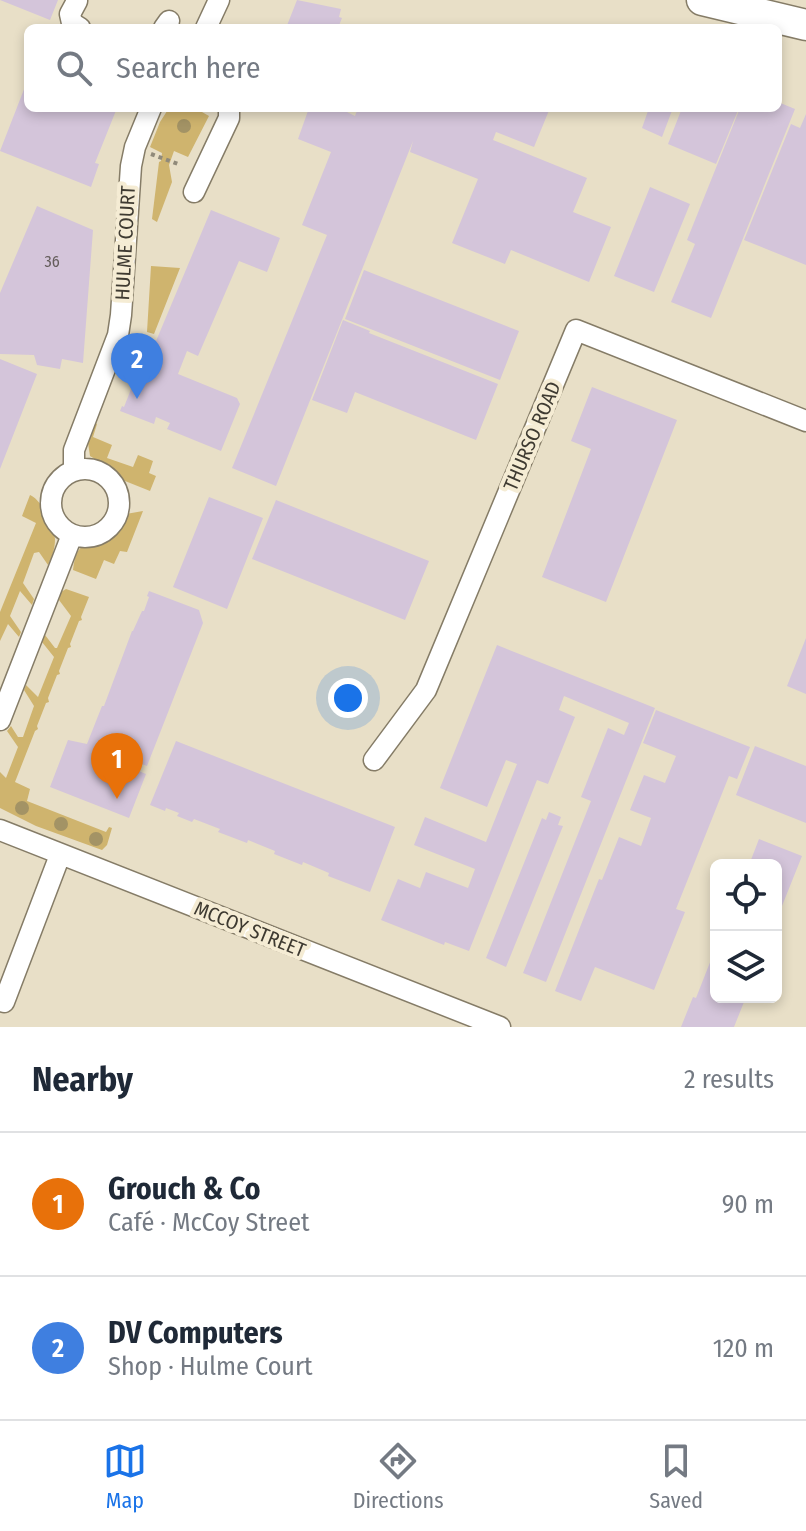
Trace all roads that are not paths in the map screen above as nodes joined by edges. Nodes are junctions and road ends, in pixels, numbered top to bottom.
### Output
1 (219, 0) edge
2 (702, 0) edge
3 (77, 1) edge
4 (74, 24) edge
5 (208, 24) edge
6 (806, 25) edge
7 (149, 112) edge
8 (229, 112) edge
9 (194, 192) dead end
10 (806, 421) edge
11 (74, 470) junction
12 (72, 535) junction
13 (0, 720) edge
14 (374, 760) dead end
15 (0, 830) edge
16 (60, 855) junction
17 (4, 1002) dead end
18 (500, 1027) edge

1 - 5 street
2 - 6 highway
3 - 4 street
7 - 11 street, HULME COURT
8 - 9 street
10 - 14 street, THURSO ROAD
11 - 12 street
11 - 12 street
12 - 13 street
15 - 16 street, MCCOY STREET
16 - 17 street
16 - 18 street, MCCOY STREET

